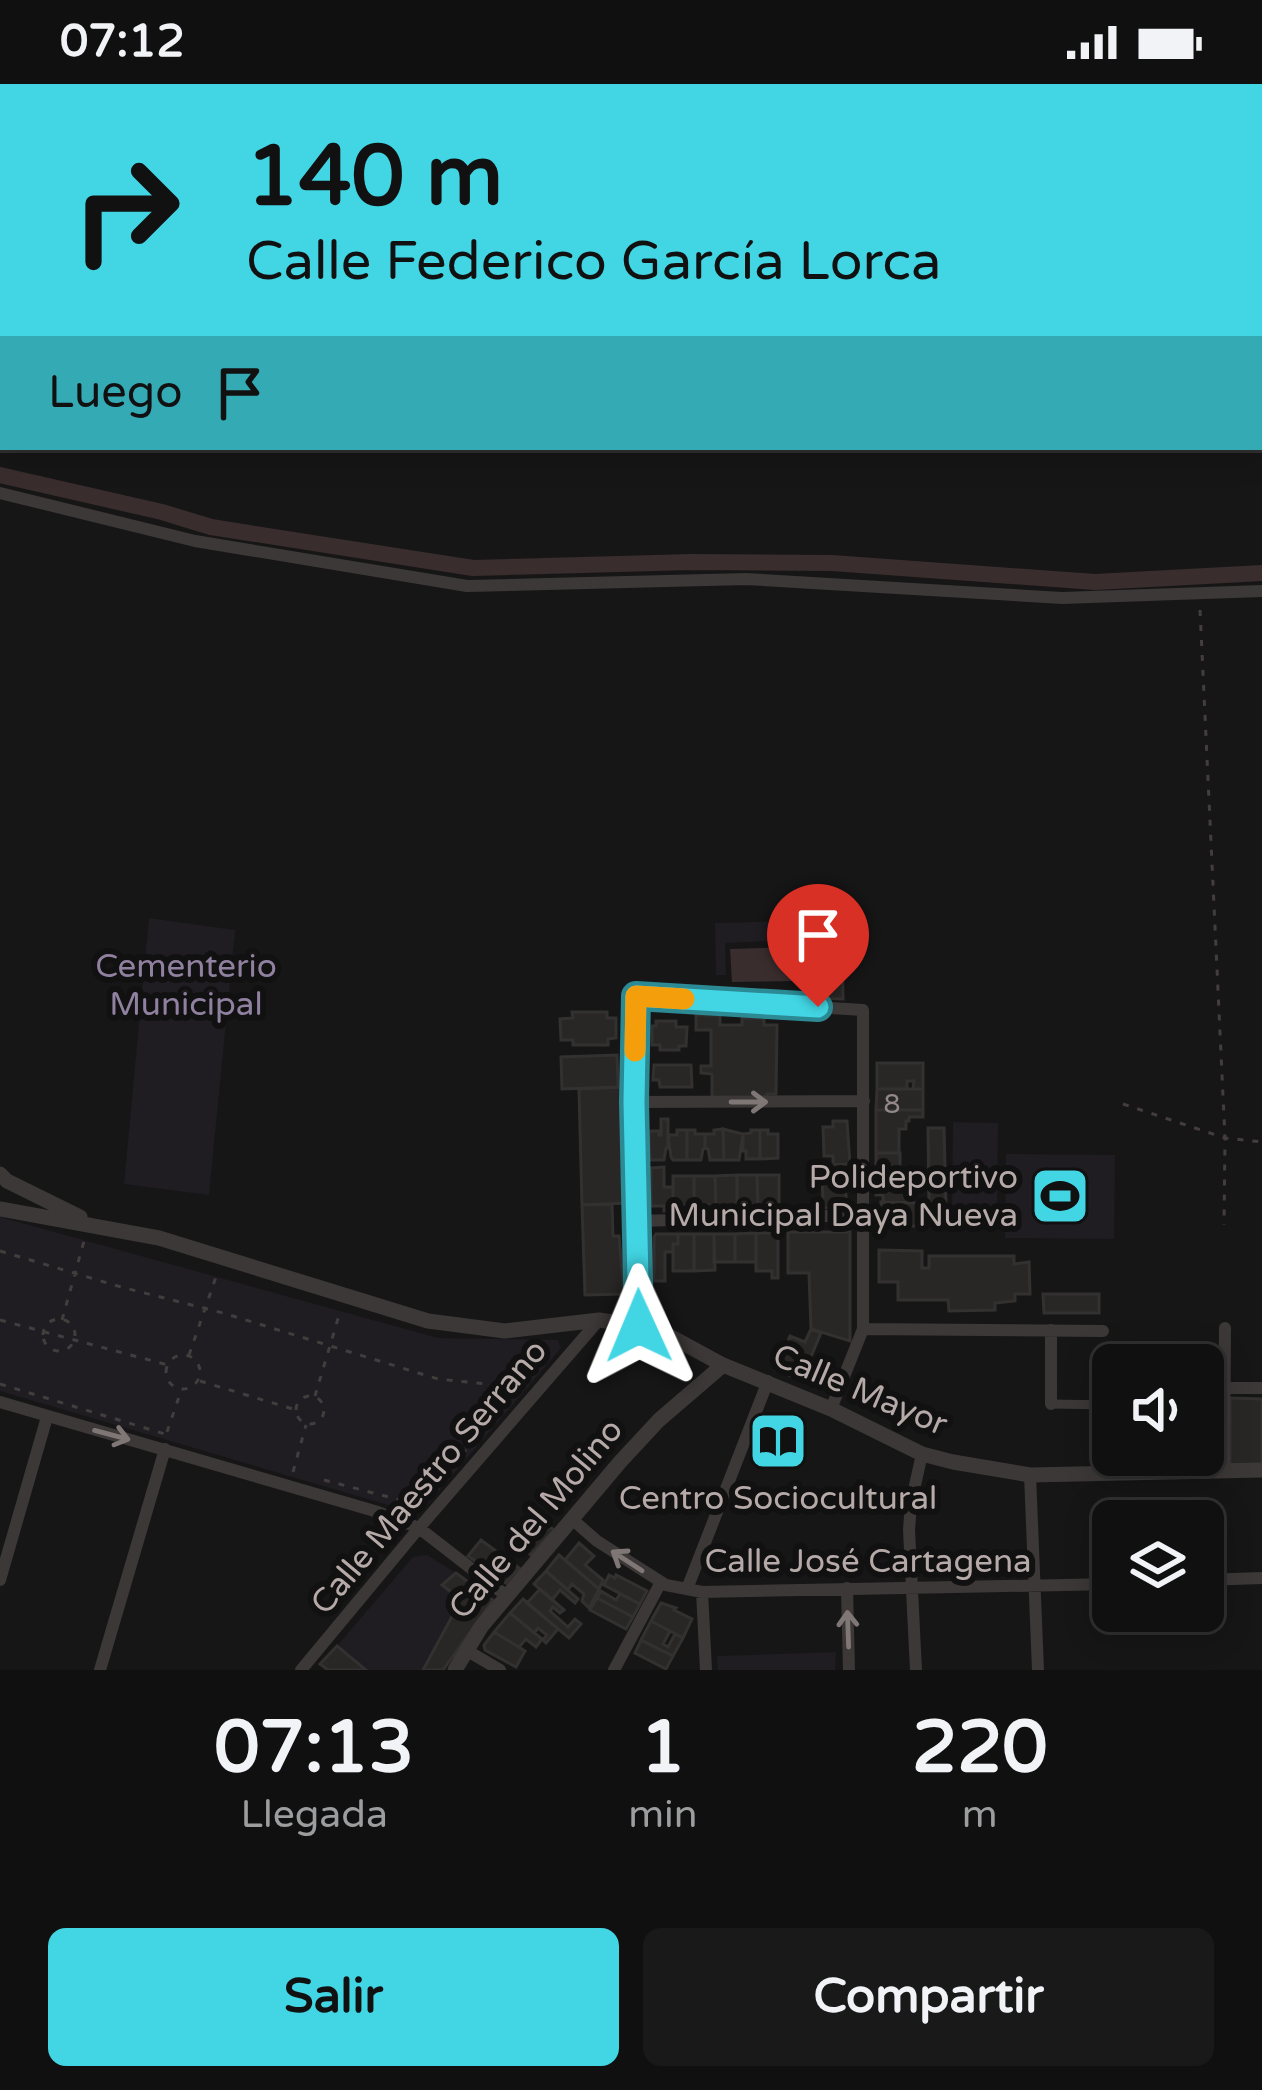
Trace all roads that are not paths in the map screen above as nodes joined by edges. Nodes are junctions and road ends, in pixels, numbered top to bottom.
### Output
1 (0, 493) edge
2 (1262, 591) edge
3 (864, 1101) junction
4 (634, 1102) junction
5 (0, 1174) edge
6 (0, 1209) edge
7 (864, 1215) junction
8 (637, 1221) junction
9 (90, 1230) junction
10 (599, 1320) junction
11 (639, 1326) junction
12 (1226, 1328) dead end
13 (863, 1329) junction
14 (1051, 1330) junction
15 (1103, 1331) dead end
16 (722, 1365) junction
17 (768, 1381) junction
18 (1225, 1388) junction
19 (1262, 1388) edge
20 (0, 1402) edge
21 (1052, 1404) joint
22 (1092, 1405) edge
23 (831, 1409) junction
24 (47, 1417) junction
25 (165, 1449) junction
26 (922, 1454) junction
27 (1225, 1470) junction
28 (1262, 1470) edge
29 (1030, 1475) junction
30 (573, 1520) junction
31 (419, 1528) junction
32 (1262, 1578) edge
33 (1224, 1579) edge
34 (0, 1580) edge
35 (661, 1582) junction
36 (1092, 1585) edge
37 (912, 1587) junction
38 (847, 1588) junction
39 (1034, 1588) junction
40 (694, 1591) junction
41 (508, 1597) junction
42 (466, 1650) junction
43 (100, 1670) edge
44 (301, 1670) edge
45 (455, 1670) edge
46 (500, 1670) edge
47 (614, 1670) edge
48 (706, 1670) edge
49 (849, 1670) edge
50 (916, 1670) edge
51 (1038, 1670) edge

1 - 2 street
4 -> 3 street
3 - 4 street
3 - 7 street
4 - 8 street
5 - 9 street
6 - 9 street
7 - 8 street
7 - 13 street
8 - 11 street
9 - 10 street, Calle Mayor
10 - 11 street, Calle Mayor
10 - 31 street, Calle Maestro Serrano
11 - 16 street, Calle Mayor
12 - 18 street
13 - 14 street
13 - 23 street
14 - 15 street
14 - 21 street
16 - 17 street, Calle Mayor
16 - 30 street, Calle del Molino
17 - 23 street, Calle Mayor
17 - 40 street
18 - 19 street
18 - 27 street
20 - 24 street
21 - 22 street
23 - 26 street, Calle Mayor
24 -> 25 street
24 - 34 street
25 - 31 street
25 - 43 street
26 - 29 street, Calle Mayor
26 - 37 street
27 - 28 street, Calle Mayor
27 - 29 street, Calle Mayor
29 - 39 street
35 -> 30 street, Calle José Cartagena
30 - 41 street, Calle del Molino
31 - 41 street
31 - 44 street, Calle Maestro Serrano
32 - 33 street
35 - 40 street, Calle José Cartagena
35 - 47 street
36 - 39 street, Calle José Cartagena
37 - 38 street, Calle José Cartagena
37 - 39 street, Calle José Cartagena
37 - 50 street
38 - 40 street, Calle José Cartagena
49 -> 38 street
39 - 51 street
40 - 48 street
41 - 42 street, Calle del Molino
42 - 45 street, Calle del Molino
42 - 46 street

